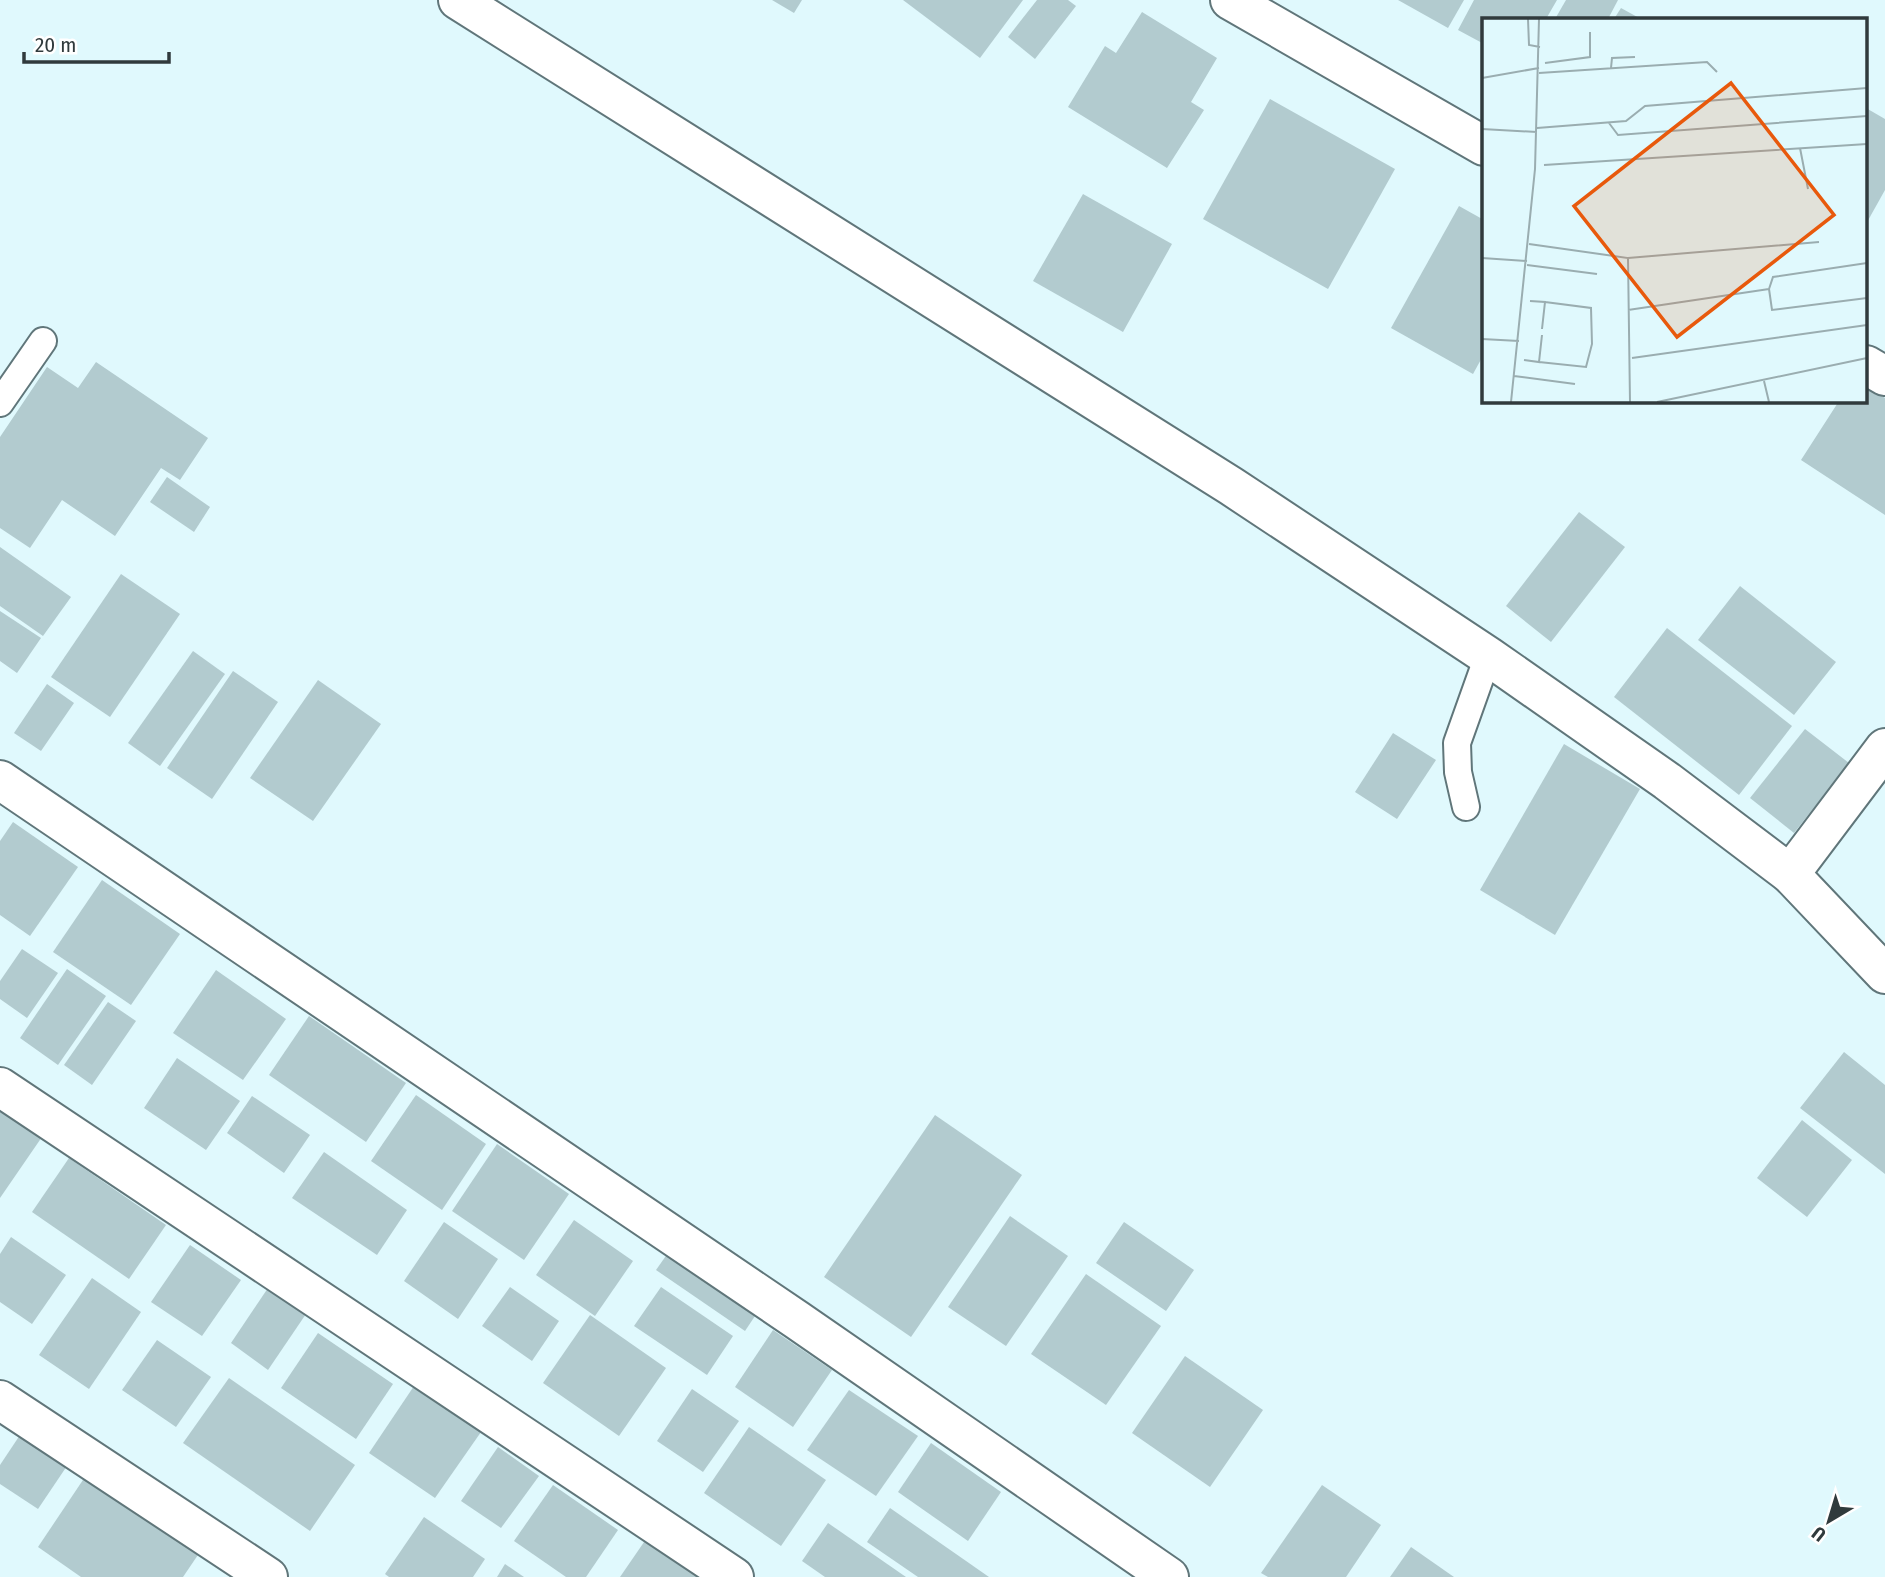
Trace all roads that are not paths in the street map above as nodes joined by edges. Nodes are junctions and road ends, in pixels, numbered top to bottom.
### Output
1 (458, 0) edge
2 (1230, 0) edge
3 (1482, 145) edge
4 (43, 341) dead end
5 (1868, 366) edge
6 (1885, 376) edge
7 (0, 403) edge
8 (1488, 656) junction
9 (1885, 748) edge
10 (0, 780) edge
11 (1466, 807) dead end
12 (1790, 874) junction
13 (1885, 974) edge
14 (0, 1087) edge
15 (0, 1400) edge
16 (268, 1577) edge
17 (734, 1577) edge
18 (1169, 1577) edge

1 - 8 street
2 - 3 street
4 - 7 lane
5 - 6 street
8 - 11 lane
8 - 12 street
9 - 12 street
10 - 18 street
12 - 13 street
14 - 17 street
15 - 16 street

